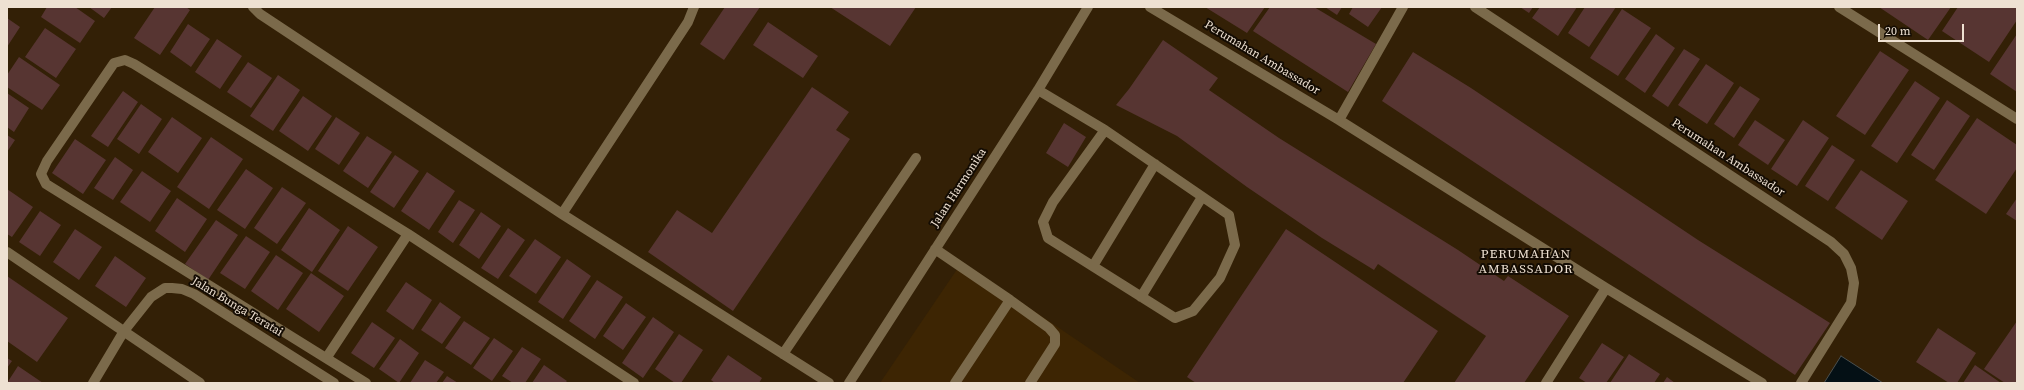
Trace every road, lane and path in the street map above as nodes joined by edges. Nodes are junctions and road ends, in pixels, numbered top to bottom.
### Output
1 (253, 7) edge
2 (694, 7) edge
3 (1088, 7) edge
4 (1150, 7) edge
5 (1403, 7) edge
6 (1475, 7) edge
7 (1839, 7) edge
8 (1038, 90) junction
9 (2017, 119) edge
10 (1339, 120) junction
11 (1104, 130) junction
12 (916, 158) dead end
13 (1155, 164) junction
14 (1202, 196) junction
15 (562, 214) junction
16 (408, 234) junction
17 (935, 249) junction
18 (7, 252) edge
19 (1093, 266) junction
20 (1606, 288) junction
21 (1141, 297) junction
22 (1010, 300) junction
23 (124, 331) junction
24 (783, 354) junction
25 (327, 357) junction
26 (93, 383) edge
27 (200, 383) edge
28 (334, 383) edge
29 (366, 383) edge
30 (634, 383) edge
31 (829, 383) edge
32 (849, 383) edge
33 (955, 383) edge
34 (1030, 383) edge
35 (1546, 383) edge
36 (1762, 383) edge
37 (1802, 383) edge

1 - 15 street
2 - 15 street
3 - 8 street, Jalan Harmonika
4 - 10 street, Perumahan Ambassador
5 - 10 street
6 - 37 street, Perumahan Ambassador
7 - 9 street
8 - 11 street
8 - 17 street, Jalan Harmonika
10 - 20 street, Perumahan Ambassador
11 - 13 street
11 - 19 street
12 - 24 street
13 - 14 street
13 - 19 street
14 - 21 street
14 - 21 street
15 - 24 street
16 - 25 street
16 - 25 street
16 - 30 street
17 - 22 street
17 - 32 street, Jalan Harmonika
18 - 23 street
19 - 21 street
20 - 35 street
20 - 36 street, Perumahan Ambassador
22 - 33 street
22 - 34 street
23 - 26 street, Jalan Bunga Teratai
23 - 27 street
23 - 28 street, Jalan Bunga Teratai
24 - 31 street
25 - 29 street

